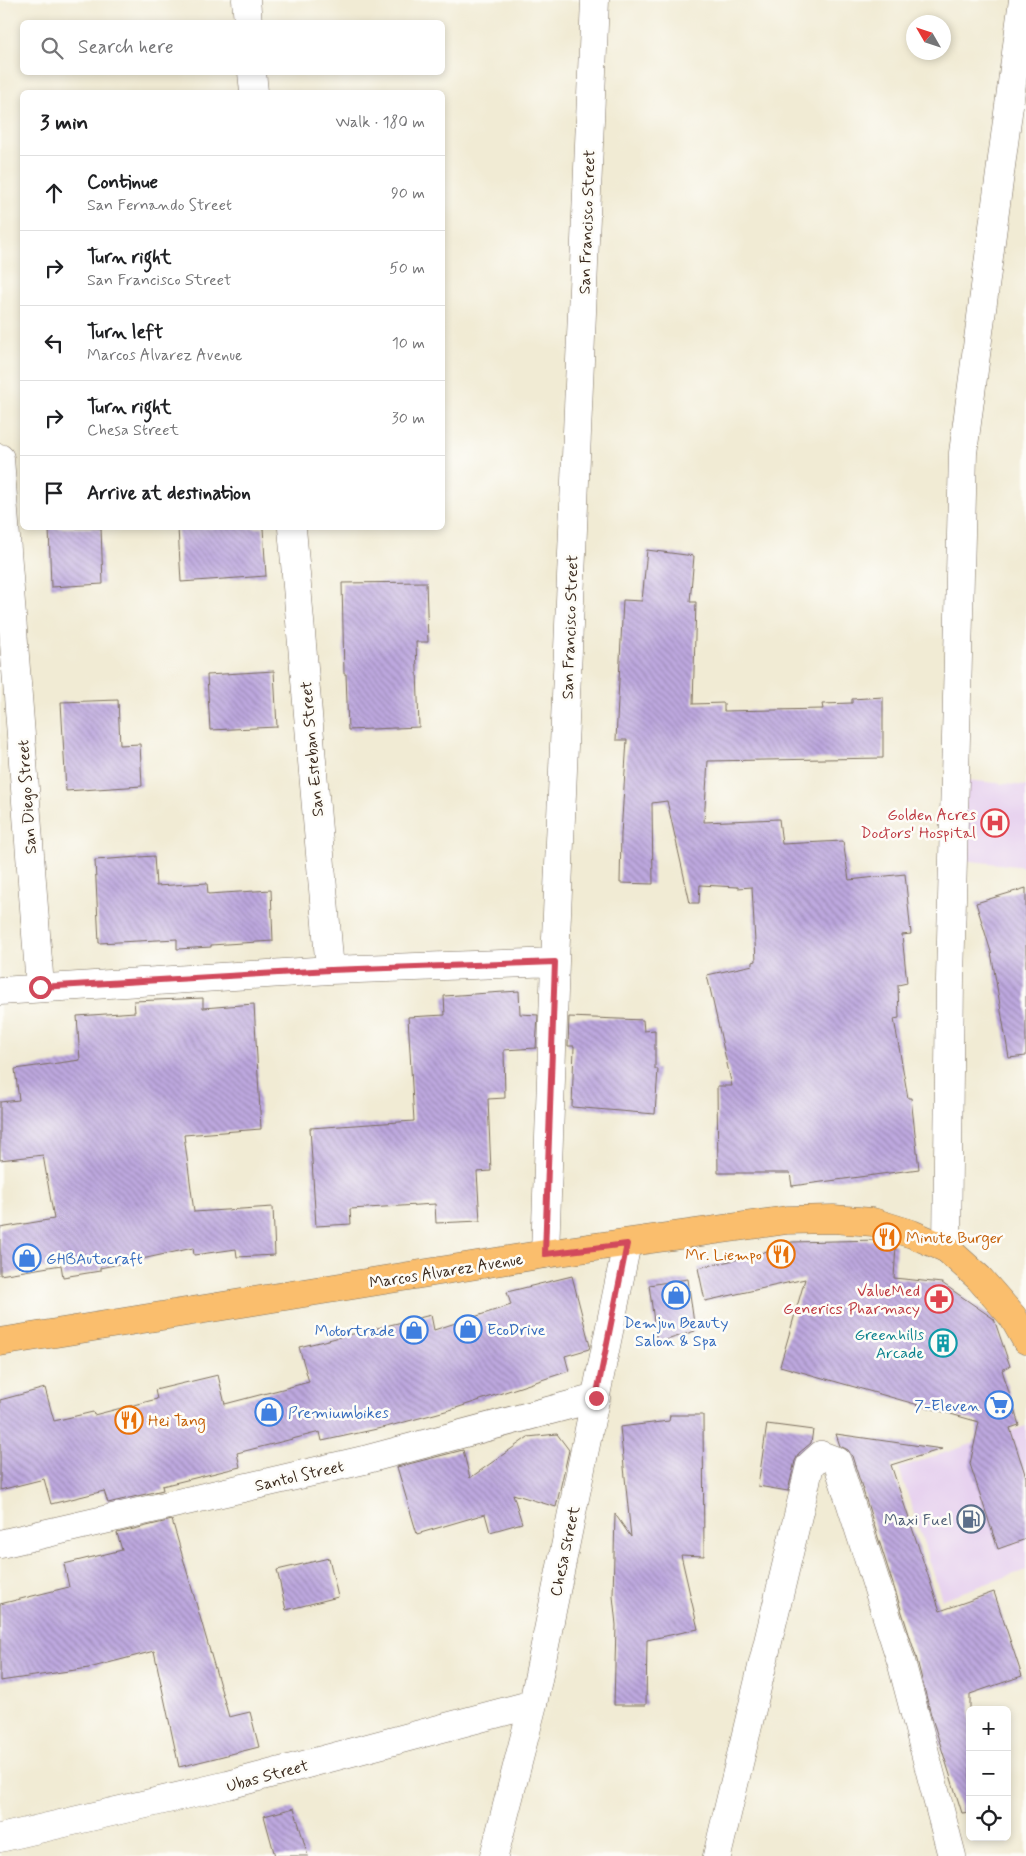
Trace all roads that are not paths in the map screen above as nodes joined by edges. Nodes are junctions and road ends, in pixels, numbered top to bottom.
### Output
1 (246, 0) edge
2 (595, 0) edge
3 (1023, 0) edge
4 (248, 20) edge
5 (252, 75) edge
6 (254, 90) edge
7 (0, 458) edge
8 (292, 530) edge
9 (555, 962) junction
10 (330, 970) junction
11 (40, 987) junction
12 (0, 991) edge
13 (627, 1244) junction
14 (947, 1249) junction
15 (545, 1254) junction
16 (1020, 1315) edge
17 (1026, 1340) edge
18 (0, 1342) edge
19 (596, 1398) junction
20 (0, 1544) edge
21 (533, 1704) junction
22 (0, 1838) edge
23 (494, 1856) edge
24 (717, 1856) edge
25 (952, 1856) edge

1 - 4 street
2 - 9 street, San Francisco Street
3 - 14 street
5 - 6 street
7 - 11 street, San Diego Street
8 - 10 street, San Esteban Street
9 - 10 street
9 - 15 street, San Francisco Street
10 - 11 street
11 - 12 street
13 - 14 main road, Marcos Alvarez Avenue
13 - 15 main road, Marcos Alvarez Avenue
13 - 19 street, Chesa Street
14 - 16 main road, Marcos Alvarez Avenue
15 - 18 main road, Marcos Alvarez Avenue
16 - 17 main road, Marcos Alvarez Avenue
19 - 20 street, Santol Street
19 - 21 street, Chesa Street
21 - 22 street, Ubas Street
21 - 23 street, Chesa Street
24 - 25 street

